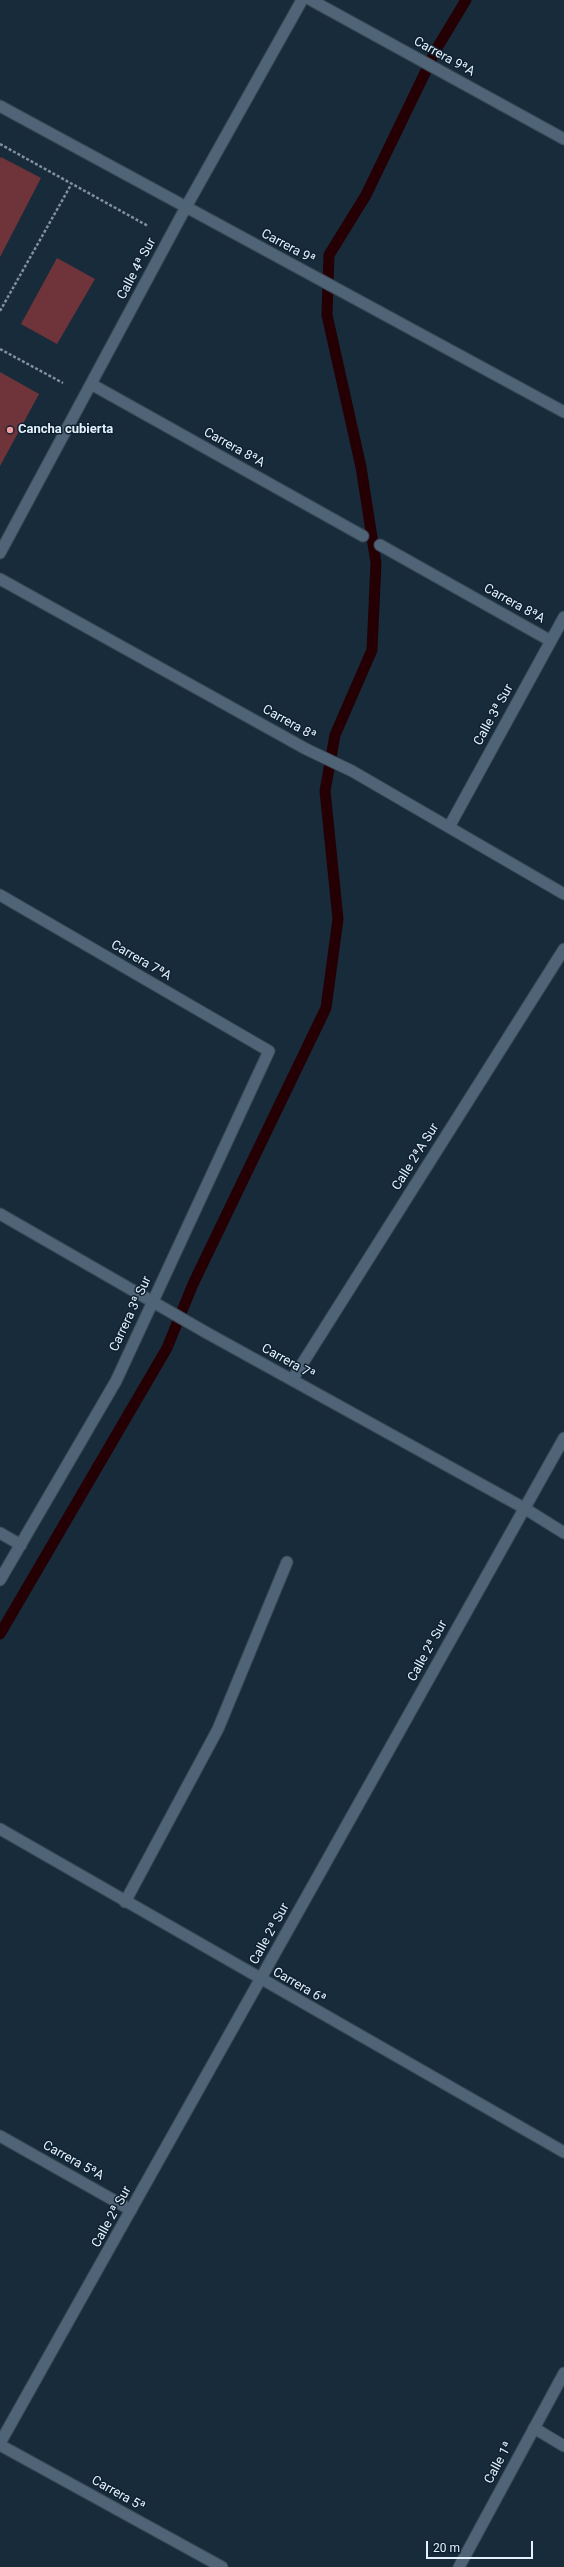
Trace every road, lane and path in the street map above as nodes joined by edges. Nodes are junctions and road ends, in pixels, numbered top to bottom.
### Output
1 (302, 0) edge
2 (311, 0) edge
3 (0, 106) edge
4 (564, 139) edge
5 (0, 144) edge
6 (72, 183) junction
7 (186, 207) junction
8 (149, 226) dead end
9 (0, 311) edge
10 (0, 349) edge
11 (63, 384) dead end
12 (91, 384) junction
13 (564, 412) edge
14 (363, 536) dead end
15 (380, 545) dead end
16 (0, 554) edge
17 (0, 579) edge
18 (564, 617) edge
19 (551, 641) junction
20 (449, 827) junction
21 (564, 894) edge
22 (0, 895) edge
23 (564, 949) edge
24 (269, 1051) joint
25 (0, 1214) edge
26 (152, 1302) junction
27 (292, 1380) junction
28 (564, 1438) edge
29 (524, 1508) junction
30 (0, 1532) edge
31 (564, 1532) edge
32 (21, 1544) junction
33 (287, 1562) dead end
34 (0, 1580) edge
35 (0, 1829) edge
36 (125, 1902) junction
37 (261, 1980) junction
38 (0, 2136) edge
39 (564, 2152) edge
40 (131, 2210) junction
41 (564, 2373) edge
42 (534, 2428) junction
43 (0, 2444) edge
44 (564, 2446) edge
45 (222, 2567) edge
46 (459, 2567) edge

1 - 7 street, Calle 4ª Sur
2 - 4 street, Carrera 9ªA
3 - 7 street, Carrera 9ª
5 - 6 path
6 - 8 path
6 - 9 path
7 - 12 street, Calle 4ª Sur
7 - 13 street, Carrera 9ª
10 - 11 path
12 - 14 street, Carrera 8ªA
12 - 16 street, Calle 4ª Sur
15 - 19 street, Carrera 8ªA
17 - 20 street, Carrera 8ª
18 - 19 street, Calle 3ª Sur
19 - 20 street, Calle 3ª Sur
20 - 21 street, Carrera 8ª
22 - 24 street, Carrera 7ªA
23 - 27 street, Calle 2ªA Sur
24 - 26 street, Carrera 3ª Sur
25 - 26 street, Carrera 7ª
26 - 27 street, Carrera 7ª
26 - 32 street, Carrera 3ª Sur
27 - 29 street, Carrera 7ª
28 - 29 street, Calle 2ª Sur
29 - 31 street, Carrera 7ª
29 - 37 street, Calle 2ª Sur
30 - 32 street
32 - 34 street, Carrera 3ª Sur
33 - 36 street
35 - 36 street, Carrera 6ª
36 - 37 street, Carrera 6ª
37 - 39 street, Carrera 6ª
37 - 40 street, Calle 2ª Sur
38 - 40 street, Carrera 5ªA
40 - 43 street, Calle 2ª Sur
41 - 42 street, Calle 1ª
42 - 44 street
42 - 46 street, Calle 1ª
43 - 45 street, Carrera 5ª

